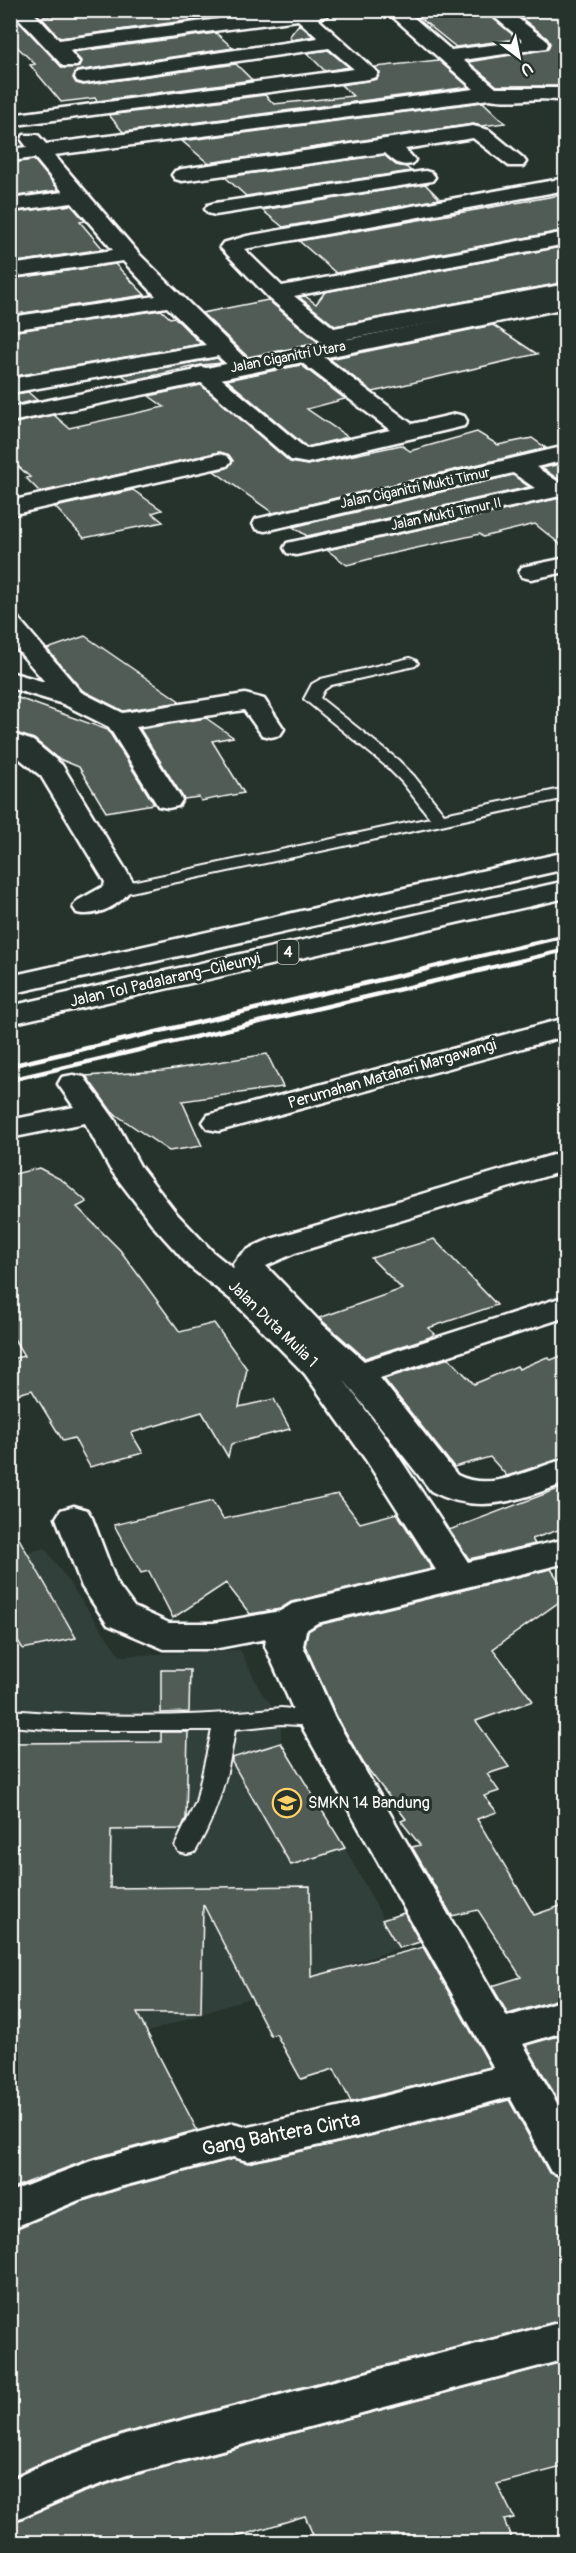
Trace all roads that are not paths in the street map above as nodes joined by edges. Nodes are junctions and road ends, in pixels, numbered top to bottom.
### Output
1 (20, 10) edge
2 (332, 10) edge
3 (394, 10) edge
4 (519, 10) edge
5 (299, 12) edge
6 (497, 12) edge
7 (235, 16) edge
8 (332, 42) junction
9 (55, 46) junction
10 (447, 56) junction
11 (369, 73) junction
12 (84, 77) junction
13 (490, 93) junction
14 (566, 96) edge
15 (405, 105) junction
16 (113, 106) junction
17 (13, 116) edge
18 (145, 138) junction
19 (389, 146) junction
20 (41, 152) junction
21 (10, 156) edge
22 (516, 162) dead end
23 (182, 175) junction
24 (566, 184) edge
25 (78, 196) junction
26 (10, 205) edge
27 (215, 209) junction
28 (236, 227) dead end
29 (566, 238) edge
30 (124, 249) junction
31 (10, 258) edge
32 (10, 271) edge
33 (566, 290) edge
34 (277, 293) junction
35 (171, 300) junction
36 (566, 301) edge
37 (10, 324) edge
38 (335, 341) junction
39 (223, 349) junction
40 (305, 354) junction
41 (242, 366) junction
42 (202, 374) junction
43 (18, 387) edge
44 (10, 415) edge
45 (456, 421) dead end
46 (408, 432) junction
47 (566, 453) edge
48 (219, 461) dead end
49 (517, 465) junction
50 (453, 480) junction
51 (480, 507) junction
52 (10, 508) edge
53 (265, 524) dead end
54 (296, 548) dead end
55 (566, 565) edge
56 (531, 572) dead end
57 (12, 630) edge
58 (410, 663) dead end
59 (10, 680) edge
60 (72, 698) junction
61 (119, 722) junction
62 (271, 729) dead end
63 (10, 741) edge
64 (566, 793) edge
65 (168, 800) dead end
66 (440, 820) junction
67 (566, 860) edge
68 (566, 889) edge
69 (117, 890) junction
70 (87, 907) dead end
71 (10, 985) edge
72 (10, 1015) edge
73 (566, 1027) edge
74 (73, 1084) dead end
75 (93, 1112) junction
76 (219, 1122) dead end
77 (10, 1129) edge
78 (566, 1160) edge
79 (566, 1306) edge
80 (358, 1374) junction
81 (566, 1470) edge
82 (74, 1518) dead end
83 (566, 1551) edge
84 (459, 1577) junction
85 (291, 1622) junction
86 (316, 1718) junction
87 (10, 1719) edge
88 (225, 1722) junction
89 (187, 1846) dead end
90 (566, 2016) edge
91 (497, 2036) junction
92 (521, 2078) junction
93 (566, 2160) edge
94 (10, 2212) edge
95 (566, 2340) edge
96 (10, 2502) edge

1 - 9 main road
2 - 5 main road
3 - 10 main road
4 - 6 main road
5 - 7 main road
5 - 8 main road
6 - 10 main road
7 - 9 main road
8 - 11 main road
8 - 12 main road
9 - 12 main road
10 - 13 main road
11 - 15 main road
11 - 16 main road
12 - 16 main road
13 - 14 main road
13 - 15 main road
15 - 18 main road
16 - 17 main road
17 - 20 main road
18 - 20 main road
18 - 23 main road
19 - 22 main road
19 - 23 main road
19 - 27 main road
20 - 21 main road
20 - 25 main road
23 - 27 main road
24 - 34 main road
25 - 26 main road
25 - 30 main road
27 - 28 main road
29 - 34 main road
30 - 31 main road
30 - 32 main road
30 - 35 main road
33 - 38 main road
34 - 38 main road
35 - 37 main road
35 - 39 main road
36 - 38 main road, Jalan Ciganitri Utara
38 - 40 main road, Jalan Ciganitri Utara
39 - 41 main road
39 - 43 main road
40 - 41 main road, Jalan Ciganitri Utara
40 - 46 main road
41 - 42 main road, Jalan Ciganitri Utara
42 - 44 main road, Jalan Ciganitri Utara
42 - 46 main road
45 - 46 main road
47 - 49 main road, Jalan Ciganitri Mukti Timur
48 - 52 main road
49 - 50 main road, Jalan Ciganitri Mukti Timur
49 - 51 main road, Jalan Mukti Timur II
50 - 51 main road
50 - 53 main road, Jalan Ciganitri Mukti Timur
51 - 54 main road, Jalan Mukti Timur II
55 - 56 main road
57 - 60 main road
58 - 66 lane
59 - 60 main road
60 - 61 main road
61 - 62 main road
61 - 65 main road
63 - 69 main road
64 - 66 lane
66 - 69 lane
67 - 71 main road, Jalan Tol Padalarang–Cileunyi / 4
68 - 72 main road, Jalan Tol Padalarang–Cileunyi / 4
69 - 70 main road
73 - 76 main road, Perumahan Matahari Margawangi
74 - 75 main road, Jalan Duta Mulia 1
75 - 77 main road
75 - 84 main road, Jalan Duta Mulia 1
78 - 80 main road
79 - 80 main road
80 - 81 main road
82 - 85 main road
83 - 84 main road
84 - 85 main road
85 - 86 main road
86 - 88 lane
86 - 91 main road
87 - 88 lane
88 - 89 lane
90 - 91 main road
91 - 92 main road
92 - 93 main road
92 - 94 main road, Gang Bahtera Cinta
95 - 96 main road

